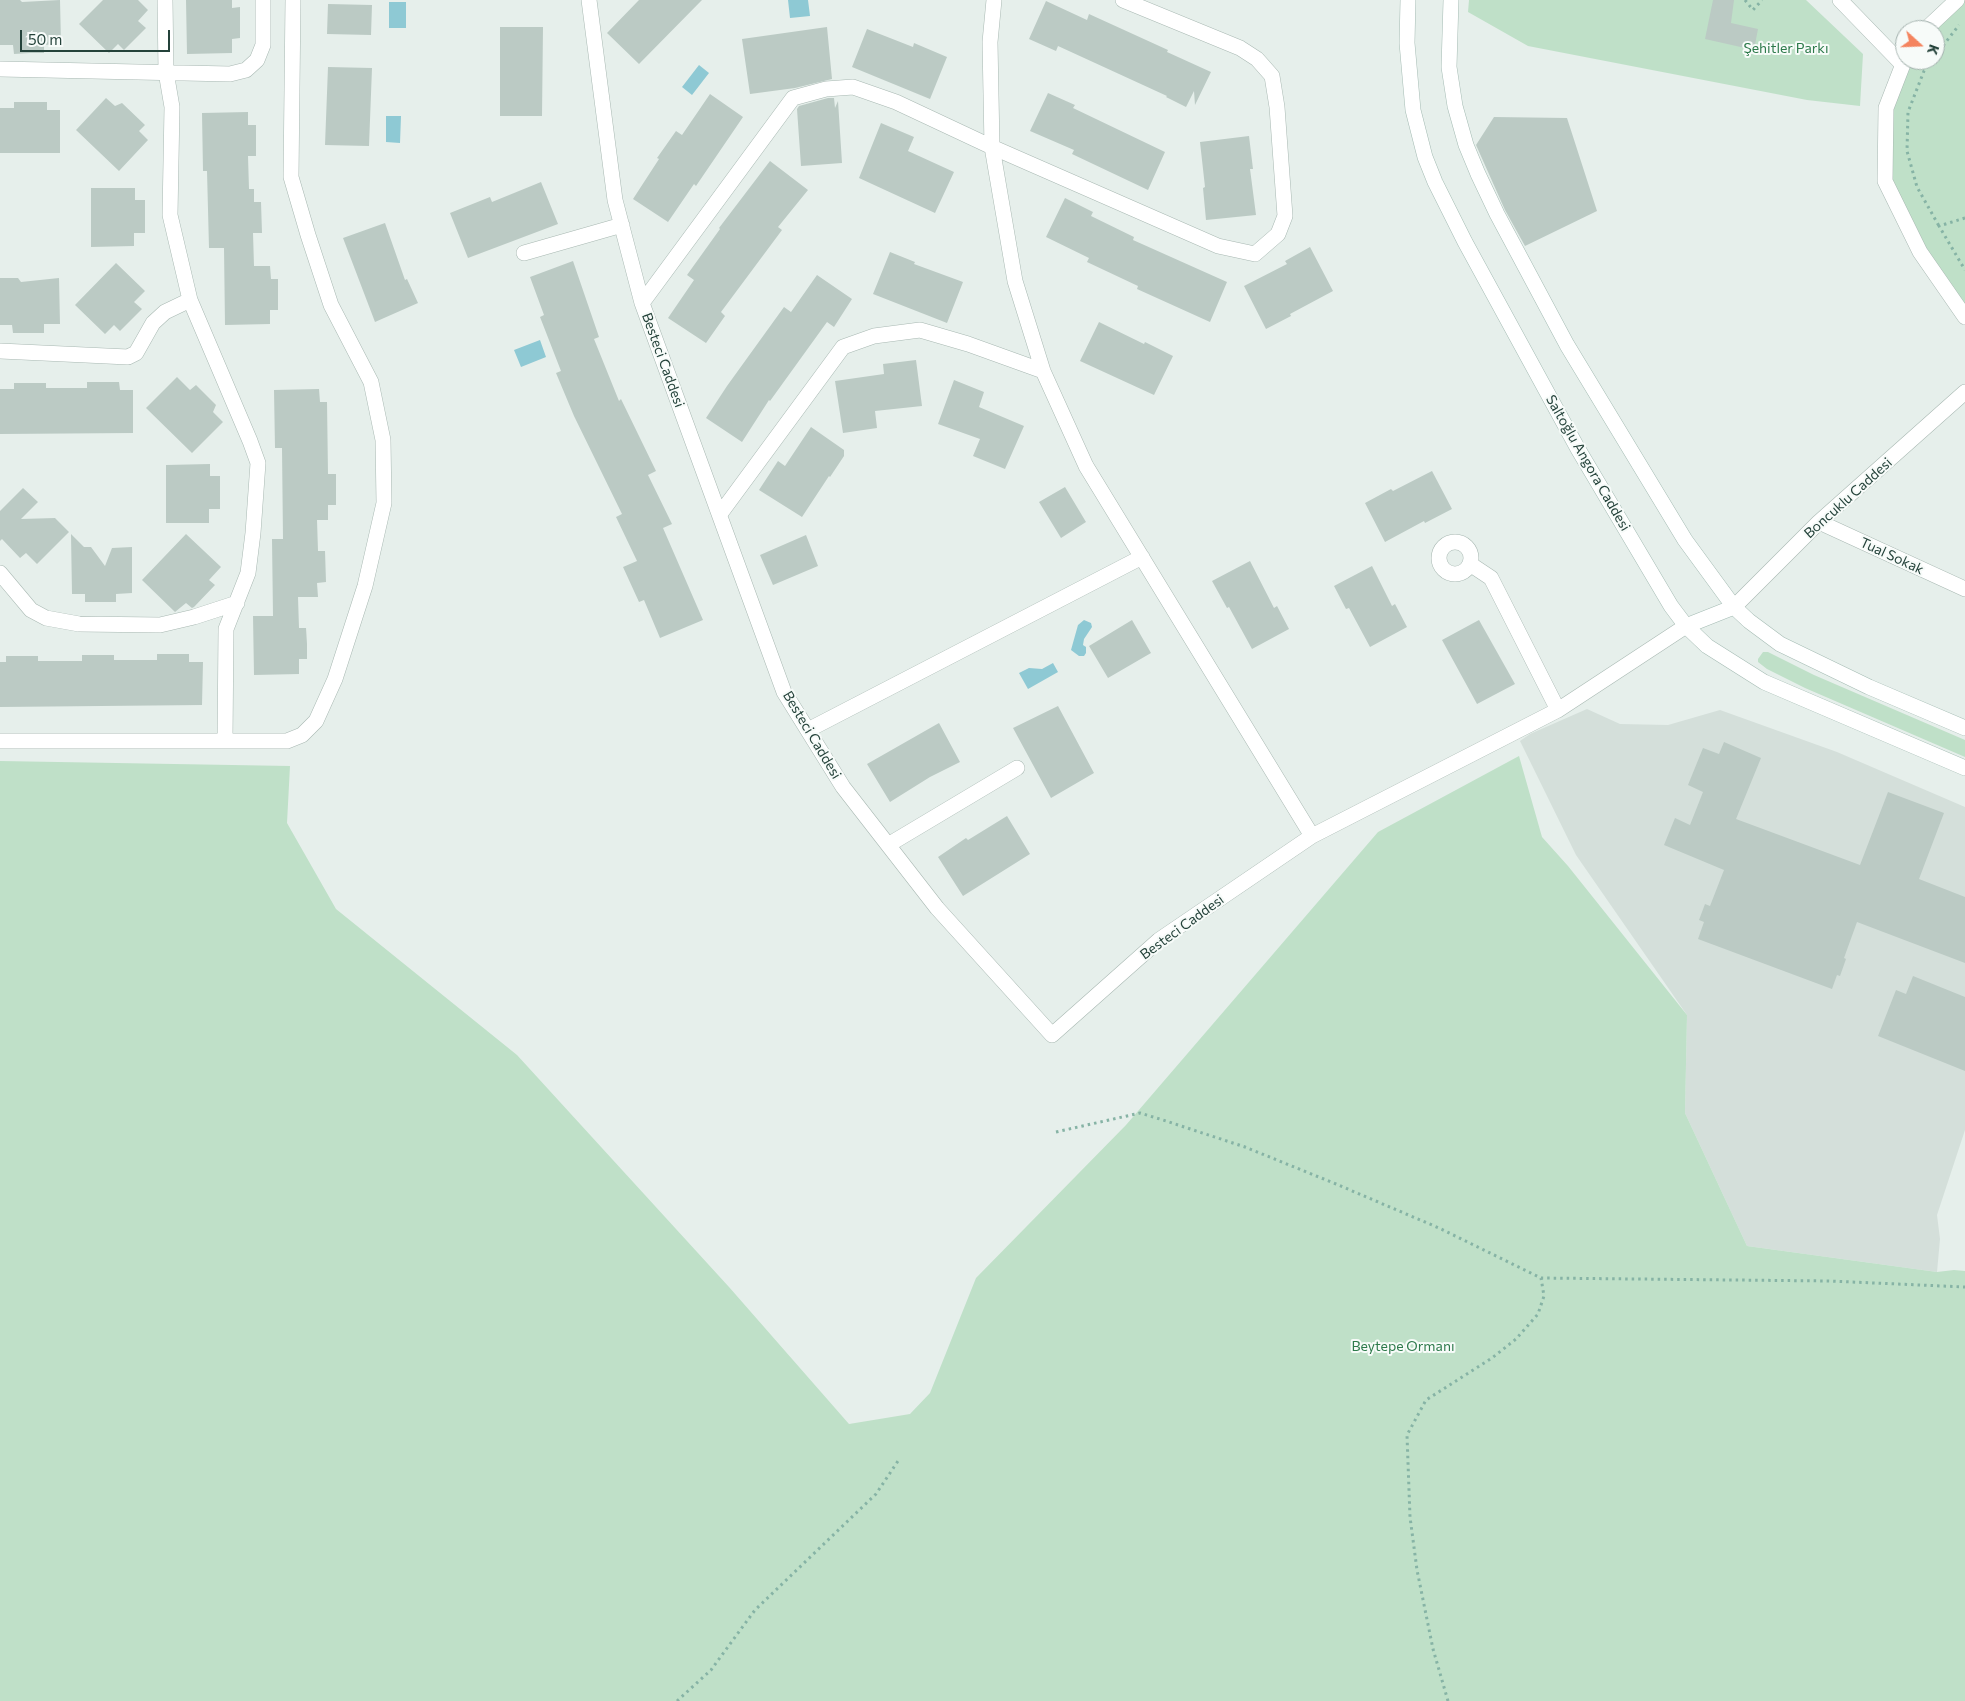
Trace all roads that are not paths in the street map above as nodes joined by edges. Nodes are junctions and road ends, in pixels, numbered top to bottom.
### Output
1 (165, 0) edge
2 (263, 0) edge
3 (293, 0) edge
4 (994, 0) edge
5 (1123, 0) edge
6 (1408, 0) edge
7 (1451, 0) edge
8 (1840, 0) edge
9 (1957, 0) edge
10 (593, 3) edge
11 (1935, 20) edge
12 (1895, 52) edge
13 (0, 69) edge
14 (1901, 70) edge
15 (166, 72) junction
16 (992, 147) junction
17 (622, 225) junction
18 (524, 253) dead end
19 (190, 300) junction
20 (642, 303) junction
21 (1965, 317) edge
22 (0, 351) edge
23 (1043, 372) junction
24 (1965, 392) edge
25 (720, 514) junction
26 (1819, 522) junction
27 (1142, 557) junction
28 (1470, 564) dead end
29 (0, 573) edge
30 (1965, 589) edge
31 (237, 603) junction
32 (1734, 607) junction
33 (1686, 626) junction
34 (1558, 710) junction
35 (1965, 728) edge
36 (808, 730) junction
37 (225, 741) junction
38 (0, 742) edge
39 (1016, 768) dead end
40 (1965, 768) edge
41 (1312, 836) junction
42 (888, 845) junction

1 - 15 street
2 - 15 street
3 - 37 street
4 - 16 street
5 - 16 street
6 - 33 street, Saltoğlu Angora Caddesi
7 - 32 street
8 - 12 street
9 - 11 street
10 - 17 street, Besteci Caddesi
13 - 15 street
14 - 21 street
15 - 19 street
16 - 20 street
16 - 23 street
17 - 18 street
17 - 20 street, Besteci Caddesi
19 - 22 street
19 - 31 street
20 - 25 street, Besteci Caddesi
23 - 25 street
23 - 27 street
24 - 26 street, Boncuklu Caddesi
25 - 36 street, Besteci Caddesi
26 - 30 street, Tual Sokak
26 - 32 street, Boncuklu Caddesi
27 - 36 street
27 - 41 street
28 - 34 street
29 - 31 street
31 - 37 street
32 - 33 street
32 - 35 street
33 - 34 street
33 - 40 street, Saltoğlu Angora Caddesi
34 - 41 street
36 - 42 street, Besteci Caddesi
37 - 38 street
39 - 42 street
41 - 42 street, Besteci Caddesi

